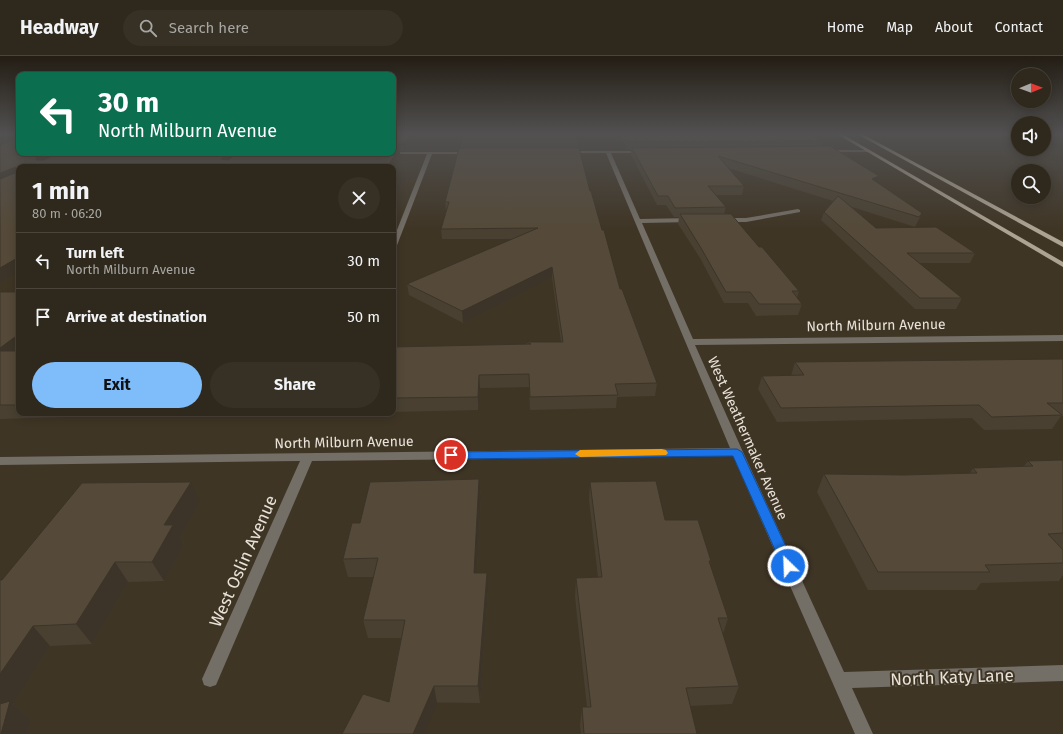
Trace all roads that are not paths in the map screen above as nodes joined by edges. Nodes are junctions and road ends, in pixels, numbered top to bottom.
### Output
1 (425, 166) edge
2 (614, 166) edge
3 (893, 166) edge
4 (917, 166) edge
5 (798, 211) dead end
6 (699, 220) edge
7 (715, 220) edge
8 (637, 221) junction
9 (396, 240) edge
10 (1063, 245) edge
11 (1063, 265) edge
12 (1063, 338) edge
13 (690, 342) junction
14 (737, 452) junction
15 (308, 457) junction
16 (0, 461) edge
17 (1063, 673) edge
18 (210, 679) dead end
19 (840, 680) junction
20 (864, 734) edge

1 - 9 street
2 - 8 street, West Weathermaker Avenue
3 - 11 main road
4 - 10 main road
5 - 7 street
6 - 8 street
8 - 13 street, West Weathermaker Avenue
12 - 13 street, North Milburn Avenue
13 - 14 street, West Weathermaker Avenue
14 - 15 street, North Milburn Avenue
14 - 19 street, West Weathermaker Avenue
15 - 16 street, North Milburn Avenue
15 - 18 street, West Oslin Avenue
17 - 19 street, North Katy Lane
19 - 20 street, West Weathermaker Avenue

